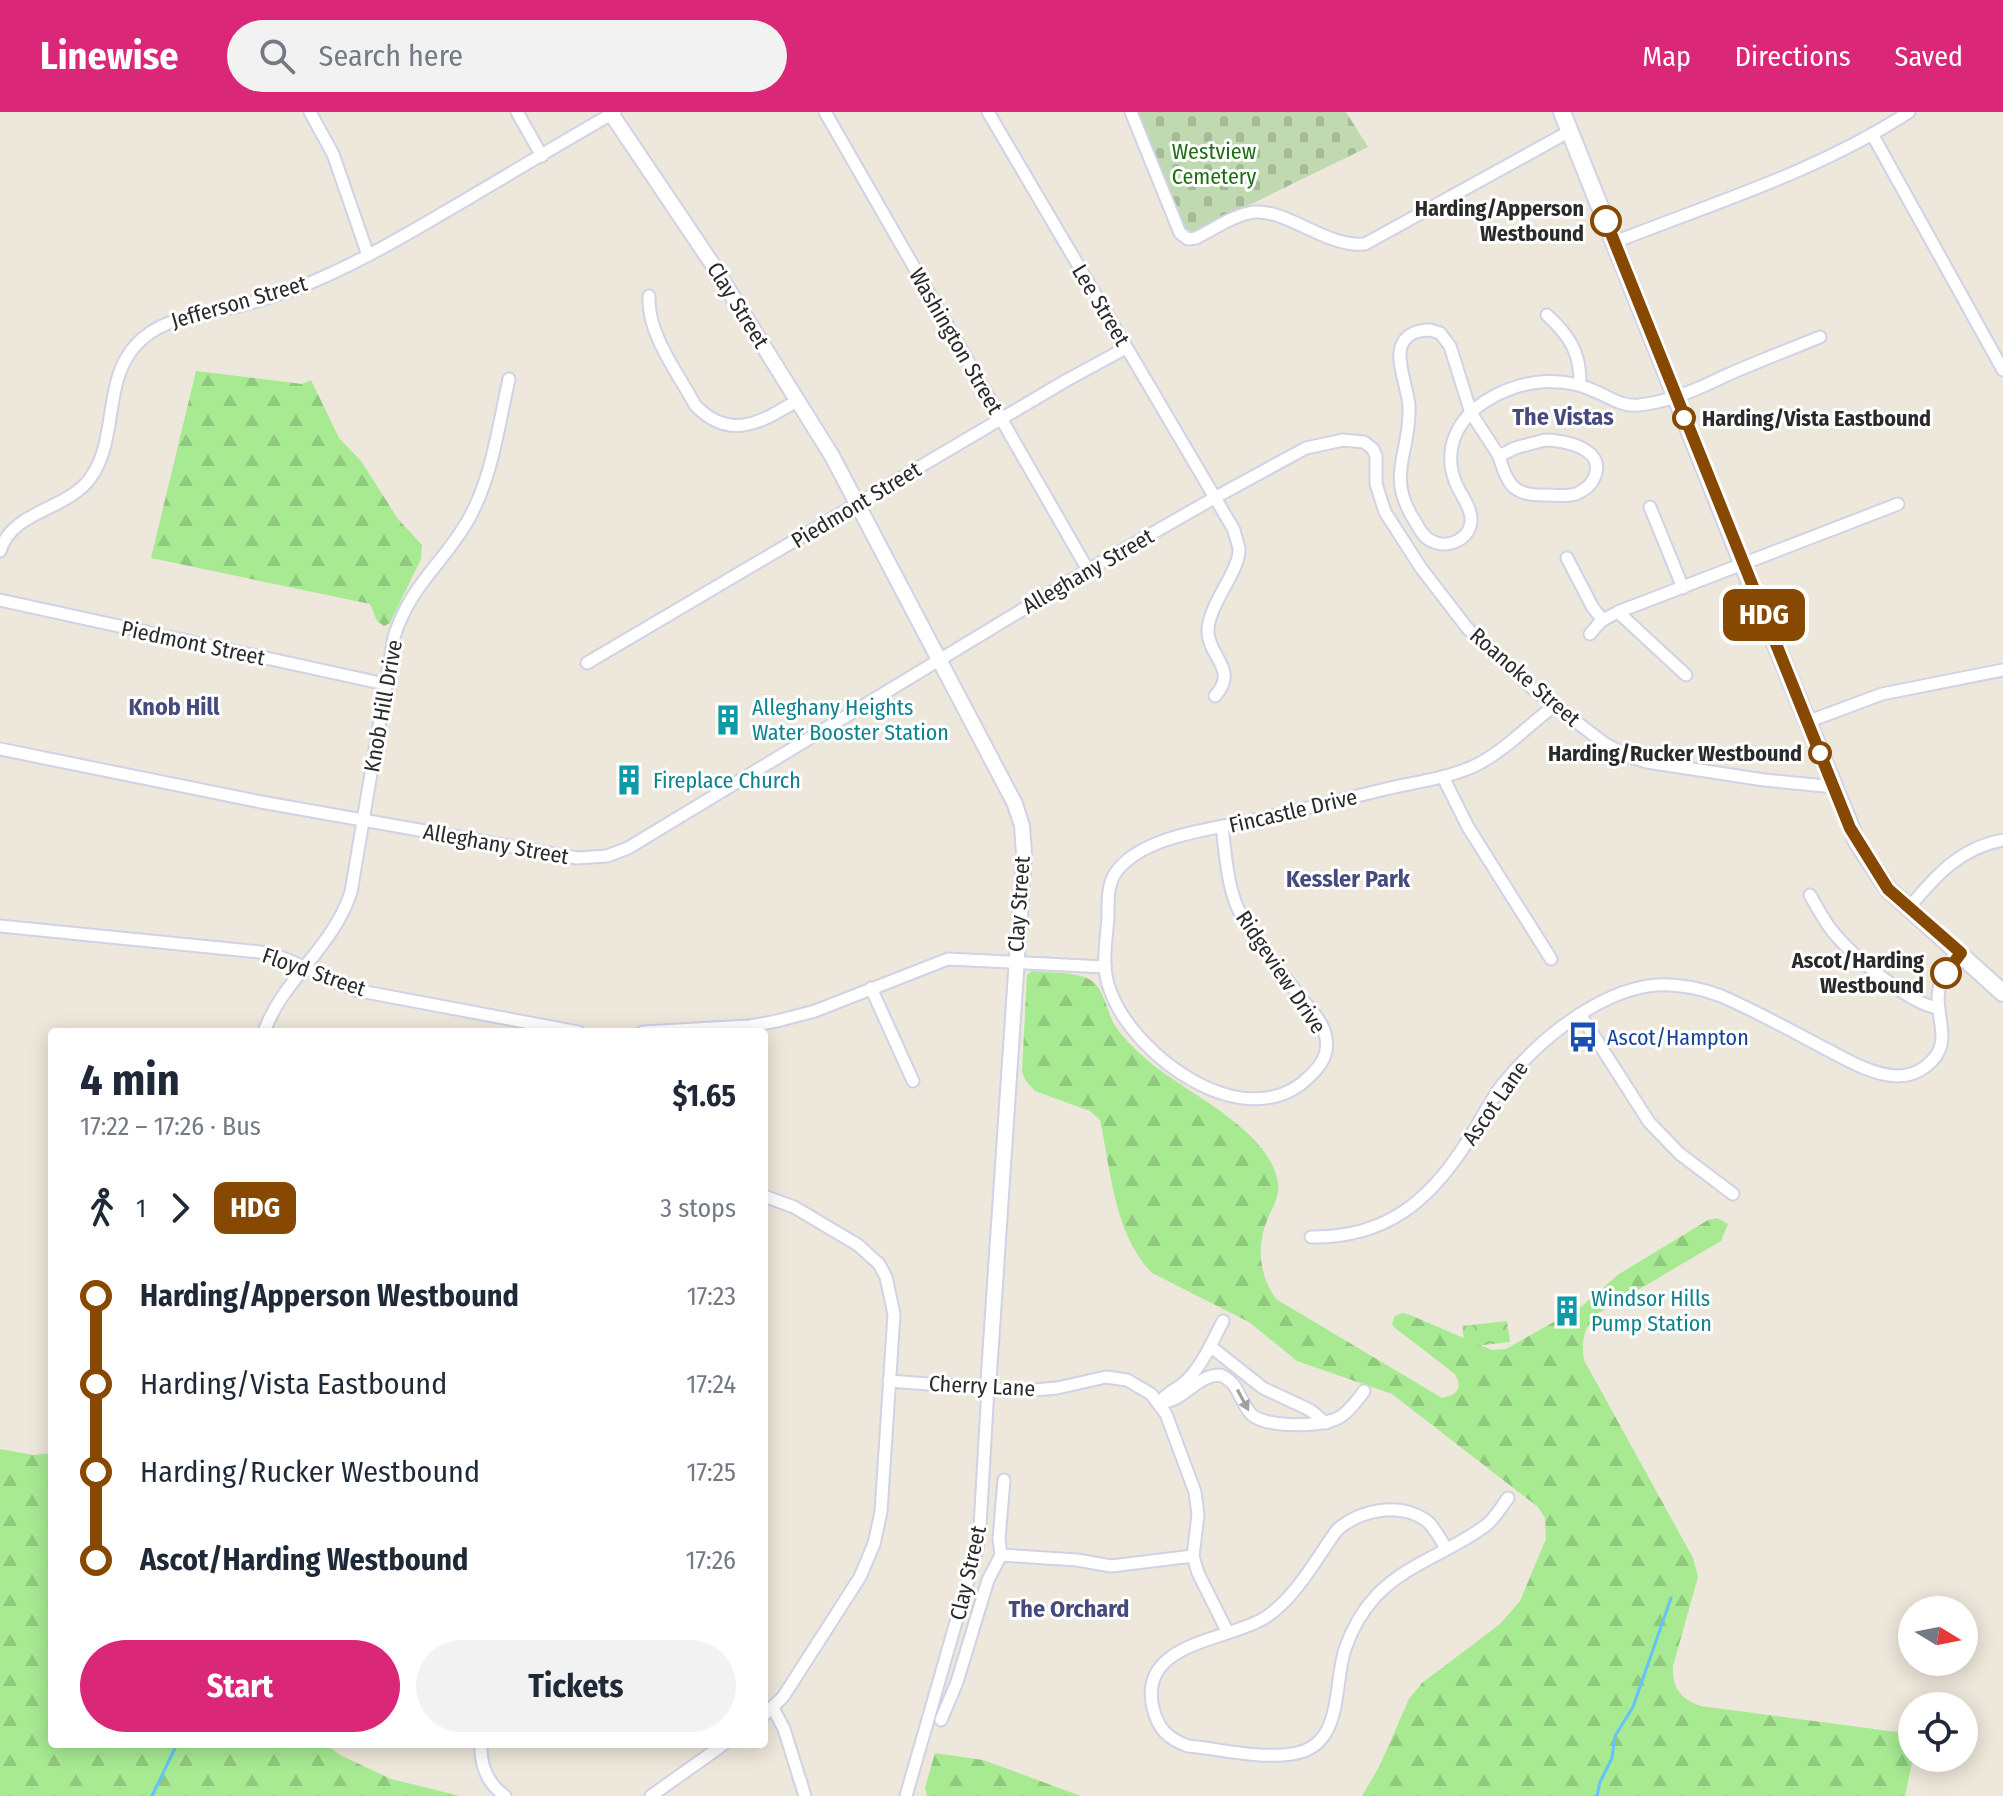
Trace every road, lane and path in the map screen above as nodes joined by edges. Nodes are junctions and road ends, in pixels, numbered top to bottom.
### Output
1 (310, 112) edge
2 (517, 112) edge
3 (825, 112) edge
4 (988, 112) edge
5 (1131, 112) edge
6 (1562, 112) edge
7 (1909, 112) edge
8 (612, 113) edge
9 (1570, 131) junction
10 (1872, 134) junction
11 (542, 156) junction
12 (1615, 242) junction
13 (368, 255) junction
14 (649, 296) dead end
15 (1547, 315) dead end
16 (1820, 337) dead end
17 (1126, 348) junction
18 (2003, 370) edge
19 (509, 379) dead end
20 (1580, 385) junction
21 (1676, 396) junction
22 (798, 400) junction
23 (1471, 413) junction
24 (1001, 419) junction
25 (1367, 443) joint
26 (1499, 456) junction
27 (1216, 497) junction
28 (1898, 504) dead end
29 (856, 505) junction
30 (1650, 507) dead end
31 (0, 551) edge
32 (1567, 558) dead end
33 (1743, 565) junction
34 (1088, 570) junction
35 (1683, 588) junction
36 (0, 600) edge
37 (1618, 612) junction
38 (1603, 620) junction
39 (1590, 634) dead end
40 (940, 658) junction
41 (587, 663) dead end
42 (2003, 670) edge
43 (1686, 675) dead end
44 (385, 684) junction
45 (1215, 696) dead end
46 (1554, 706) junction
47 (1807, 722) junction
48 (0, 749) edge
49 (1443, 777) junction
50 (1835, 787) junction
51 (362, 820) junction
52 (1222, 827) junction
53 (2003, 840) edge
54 (1810, 895) dead end
55 (1909, 908) junction
56 (0, 926) edge
57 (1961, 953) junction
58 (1551, 959) dead end
59 (1015, 962) junction
60 (1105, 967) junction
61 (306, 968) junction
62 (871, 988) junction
63 (2003, 993) edge
64 (1939, 1008) junction
65 (1580, 1014) junction
66 (266, 1028) edge
67 (557, 1028) edge
68 (714, 1028) edge
69 (913, 1081) dead end
70 (1733, 1194) dead end
71 (768, 1198) edge
72 (1311, 1237) dead end
73 (1223, 1321) dead end
74 (1210, 1346) junction
75 (889, 1381) junction
76 (988, 1388) junction
77 (1364, 1391) dead end
78 (1159, 1403) junction
79 (1326, 1423) junction
80 (1004, 1480) dead end
81 (1508, 1498) dead end
82 (1446, 1548) junction
83 (1001, 1555) junction
84 (1193, 1556) junction
85 (1227, 1631) junction
86 (768, 1712) edge
87 (941, 1720) dead end
88 (481, 1748) edge
89 (718, 1748) edge
90 (505, 1796) edge
91 (651, 1796) edge
92 (805, 1796) edge
93 (906, 1796) edge

1 - 13 street
2 - 11 street
3 - 24 street, Washington Street
4 - 17 street, Lee Street
5 - 9 street
6 - 9 main road
7 - 10 street
8 - 11 street, Jefferson Street
8 - 22 street, Clay Street
9 - 12 main road
10 - 12 street
10 - 18 street
11 - 13 street, Jefferson Street
12 - 21 main road
13 - 31 street, Jefferson Street
14 - 22 street
15 - 20 street
16 - 21 street
17 - 24 street, Piedmont Street
17 - 27 street, Lee Street
19 - 44 street, Knob Hill Drive
20 - 21 street
20 - 23 street
21 - 33 main road
22 - 29 street, Clay Street
23 - 23 street
23 - 26 street
24 - 29 street, Piedmont Street
24 - 34 street, Washington Street
25 - 27 street, Alleghany Street
25 - 46 street, Roanoke Street
26 - 26 street
27 - 34 street, Alleghany Street
27 - 45 street, Lee Street
28 - 33 street
29 - 40 street, Clay Street
29 - 41 street, Piedmont Street
30 - 35 street
32 - 38 street
33 - 35 street
33 - 47 main road
34 - 40 street, Alleghany Street
35 - 37 street
36 - 44 street, Piedmont Street
37 - 38 street
37 - 43 street
38 - 39 street
40 - 51 street, Alleghany Street
40 - 59 street, Clay Street
42 - 47 street
44 - 51 street, Knob Hill Drive
46 - 49 street, Fincastle Drive
46 - 50 street, Roanoke Street
47 - 50 main road
48 - 51 street, Alleghany Street
49 - 52 street, Fincastle Drive
49 - 58 street
50 - 55 main road
51 - 61 street, Knob Hill Drive
52 - 60 street, Fincastle Drive
52 - 60 street, Ridgeview Drive
53 - 55 street
54 - 64 street
55 - 57 main road
56 - 61 street, Floyd Street
57 - 63 main road
57 - 64 street, Ascot Lane
59 - 60 street
59 - 62 street
59 - 76 street, Clay Street
61 - 66 street, Knob Hill Drive
61 - 67 street, Floyd Street
62 - 68 street
62 - 69 street
64 - 65 street, Ascot Lane
65 - 70 street
65 - 72 street, Ascot Lane
71 - 75 street
73 - 74 street
74 - 78 street
74 - 79 street
75 - 76 street, Cherry Lane
75 - 86 street
76 - 78 street, Cherry Lane
76 - 93 street, Clay Street
77 - 79 street
78 -> 79 street
78 - 84 street
80 - 83 street
81 - 82 street
82 - 85 street
82 - 85 street
83 - 84 street
83 - 87 street
84 - 85 street
86 - 92 street
88 - 90 street
89 - 91 street

